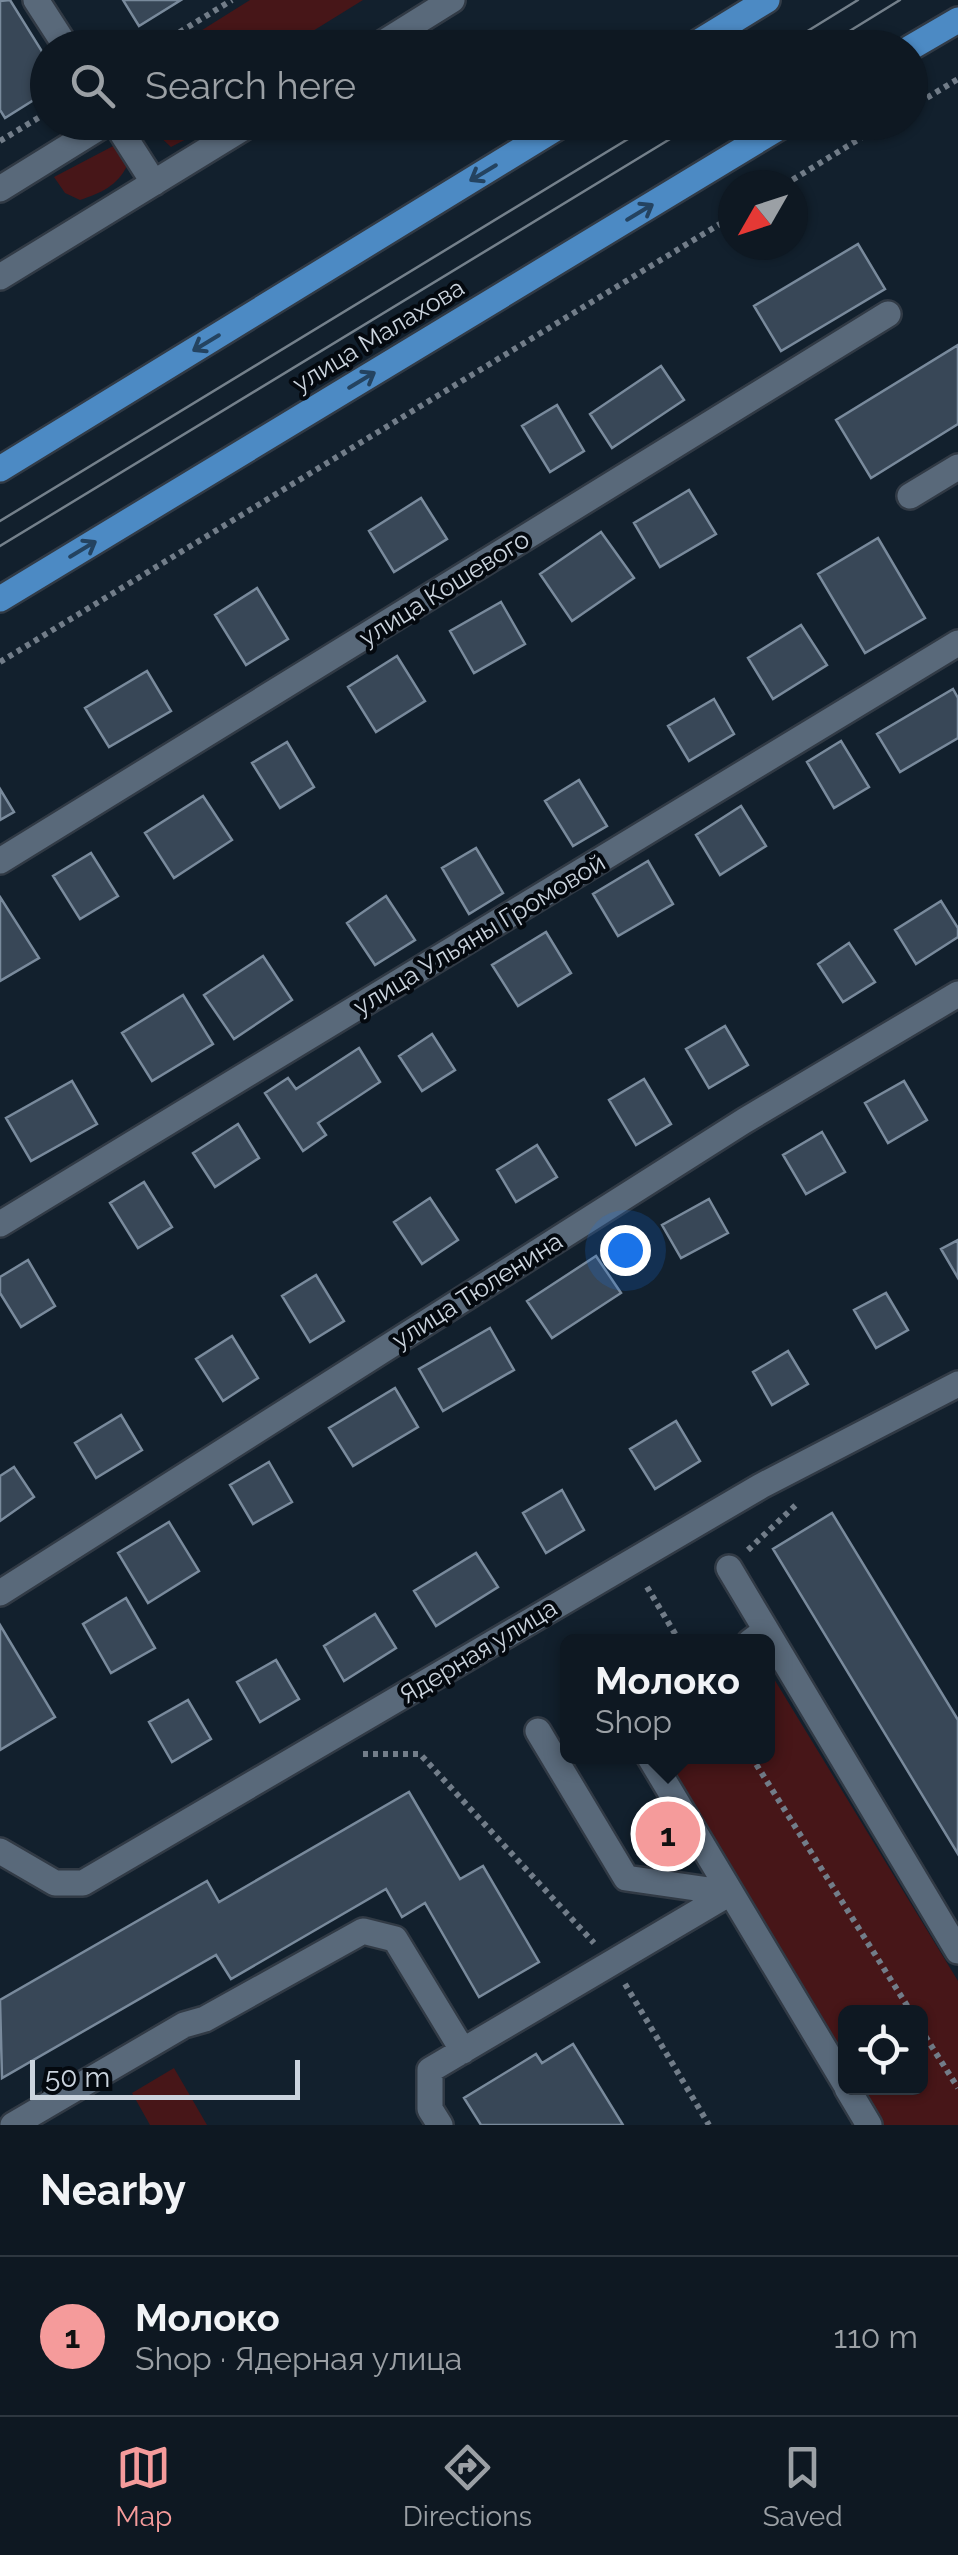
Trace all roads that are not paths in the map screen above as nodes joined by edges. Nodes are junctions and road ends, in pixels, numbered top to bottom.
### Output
1 (36, 0) edge
2 (452, 0) edge
3 (767, 0) edge
4 (958, 20) edge
5 (55, 30) edge
6 (404, 30) edge
7 (718, 30) edge
8 (928, 38) edge
9 (82, 140) edge
10 (124, 140) edge
11 (223, 140) edge
12 (537, 140) edge
13 (758, 140) edge
14 (154, 183) junction
15 (0, 189) edge
16 (0, 277) edge
17 (888, 314) dead end
18 (958, 467) edge
19 (0, 468) edge
20 (910, 496) dead end
21 (0, 599) edge
22 (958, 643) edge
23 (0, 861) edge
24 (958, 994) edge
25 (0, 1224) edge
26 (958, 1384) edge
27 (729, 1568) dead end
28 (0, 1593) edge
29 (757, 1634) edge
30 (775, 1663) edge
31 (538, 1731) dead end
32 (654, 1764) edge
33 (0, 1851) edge
34 (730, 1893) junction
35 (958, 1950) edge
36 (463, 2051) junction
37 (838, 2073) edge
38 (850, 2095) edge
39 (861, 2122) edge
40 (13, 2125) edge
41 (440, 2125) edge

1 - 5 street
2 - 6 street
3 - 7 main road
4 - 8 main road
9 - 15 street
10 - 14 street
11 - 14 street
12 -> 19 main road
21 -> 13 main road, улица Малахова
14 - 16 street
17 - 23 street, улица Кошевого
18 - 20 street
22 - 25 street, улица Ульяны Громовой
24 - 28 street, улица Тюленина
26 - 33 street, Ядерная улица
27 - 29 street
30 - 35 street
31 - 34 street
32 - 34 street
34 - 36 street
34 - 37 street
36 - 40 street
36 - 41 street
38 - 39 street

